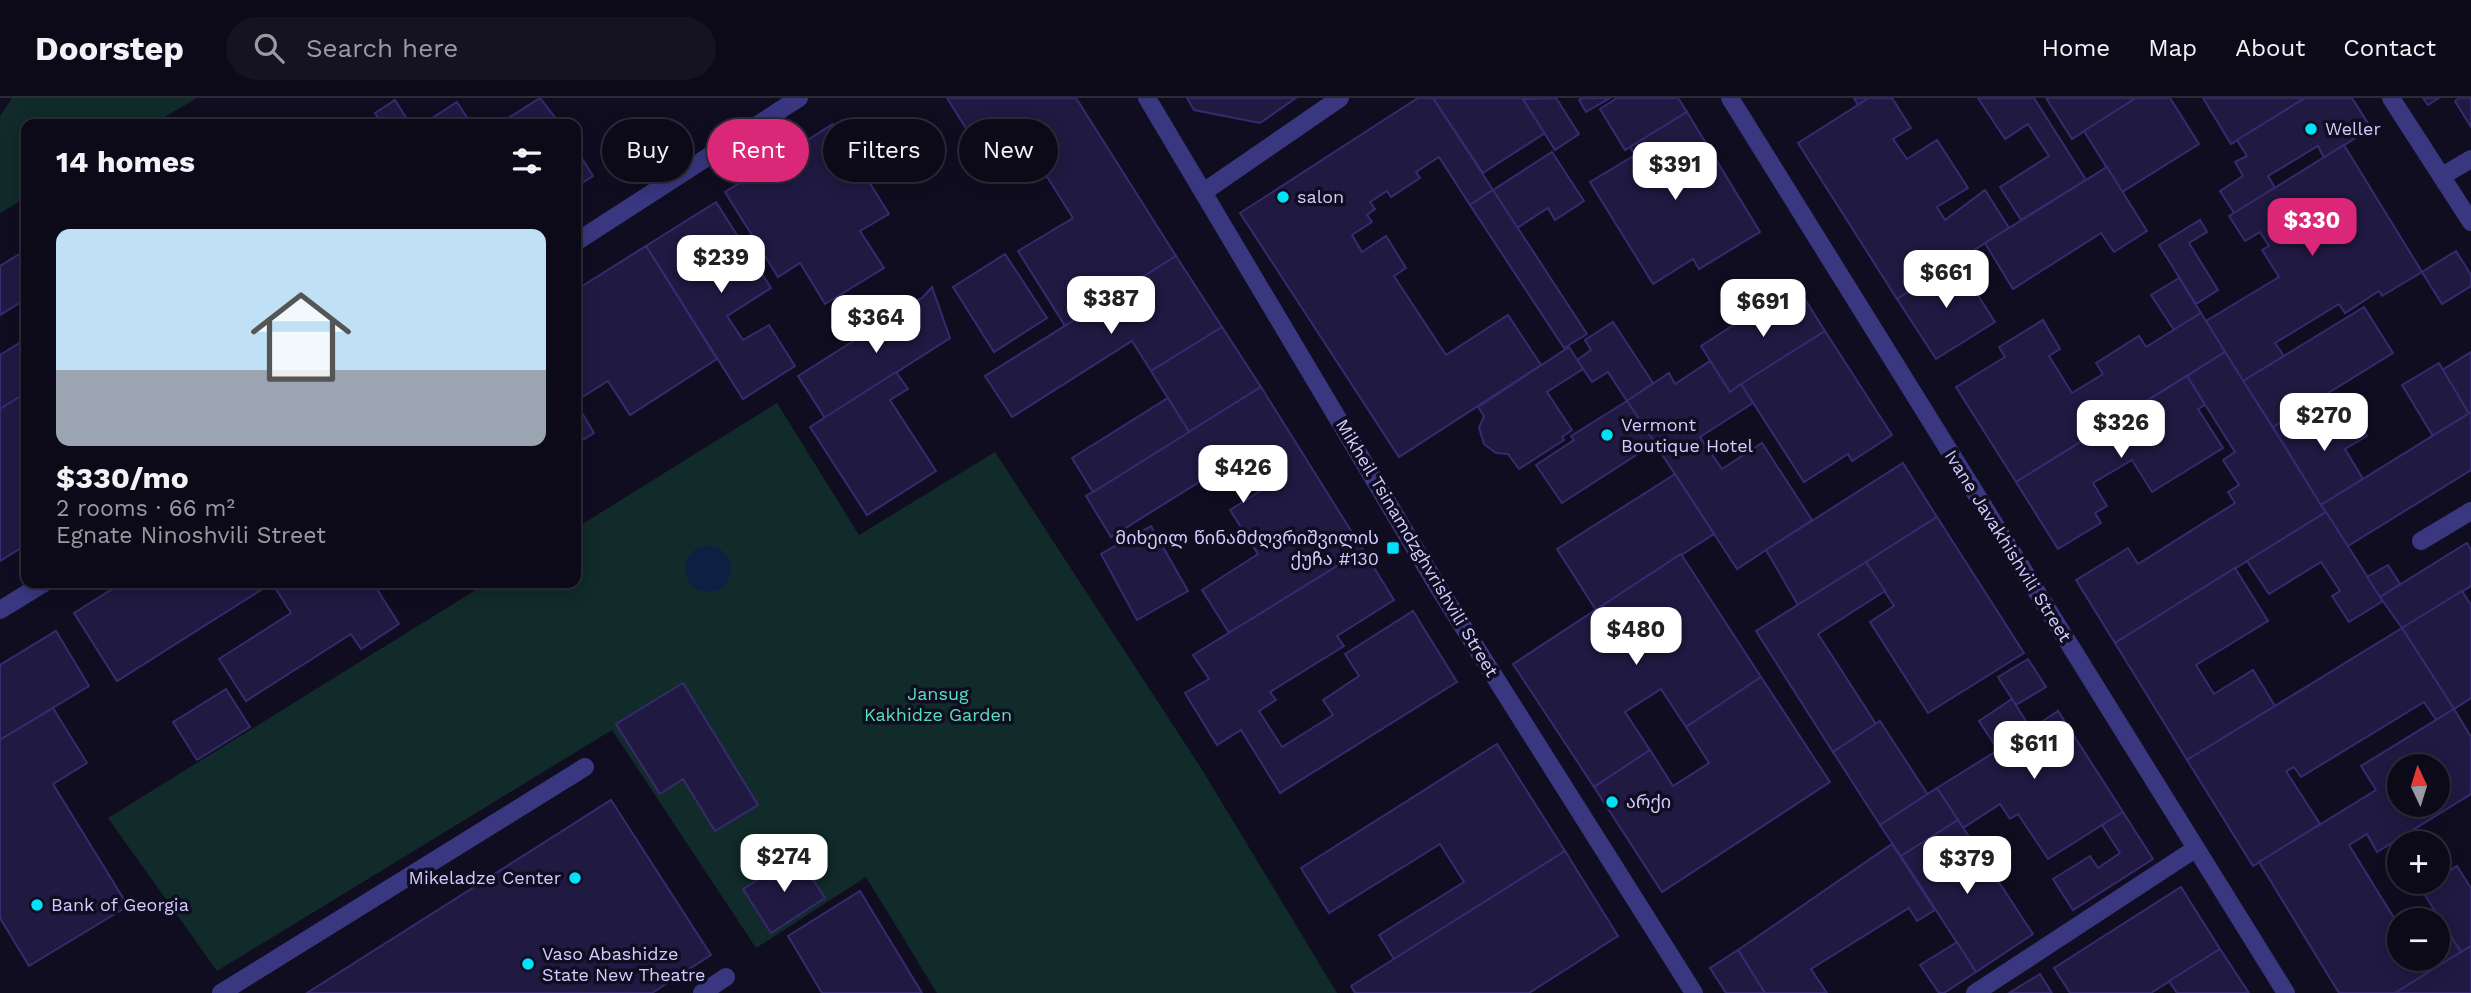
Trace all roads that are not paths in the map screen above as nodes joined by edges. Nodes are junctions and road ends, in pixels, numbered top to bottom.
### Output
1 (799, 98) edge
2 (1147, 98) edge
3 (1340, 98) edge
4 (1730, 98) edge
5 (2391, 98) edge
6 (2471, 159) edge
7 (2442, 176) junction
8 (1205, 191) junction
9 (2471, 222) edge
10 (581, 239) edge
11 (2471, 511) edge
12 (2421, 541) dead end
13 (36, 588) edge
14 (0, 610) edge
15 (585, 767) dead end
16 (2195, 849) junction
17 (726, 977) dead end
18 (221, 993) edge
19 (702, 993) edge
20 (1694, 993) edge
21 (1975, 993) edge
22 (2286, 993) edge

1 - 10 street
2 - 8 street, Mikheil Tsinamdzghvrishvili Street
3 - 8 street
4 - 16 street, Ivane Javakhishvili Street
5 - 7 street
6 - 7 street
7 - 9 street
8 - 20 street, Mikheil Tsinamdzghvrishvili Street
11 - 12 street
13 - 14 street
15 - 18 street
16 - 21 street
16 - 22 street, Ivane Javakhishvili Street
17 - 19 street

